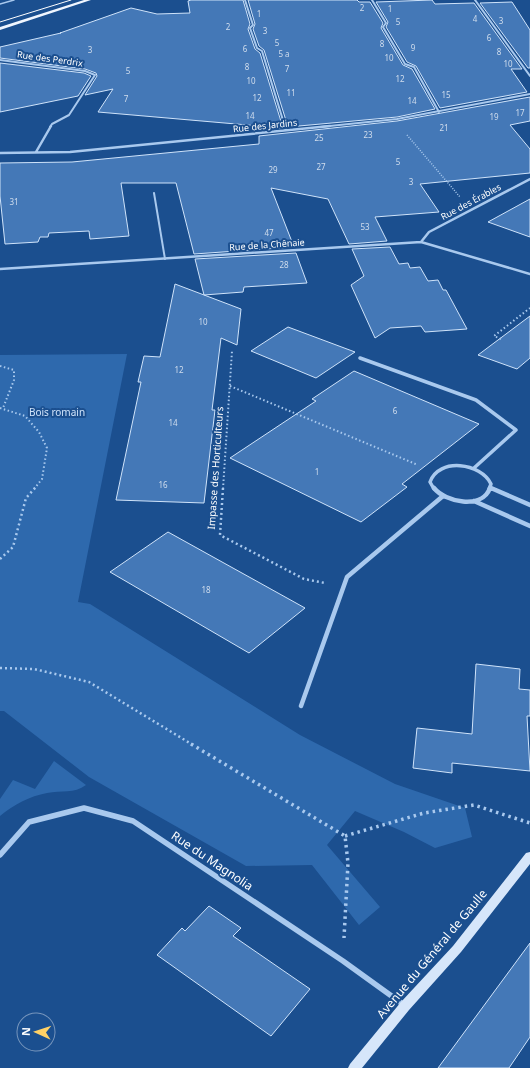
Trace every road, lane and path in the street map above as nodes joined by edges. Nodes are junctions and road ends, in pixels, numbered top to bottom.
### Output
1 (14, 0) edge
2 (89, 0) edge
3 (245, 0) edge
4 (372, 0) edge
5 (475, 0) edge
6 (0, 4) edge
7 (0, 29) edge
8 (0, 60) edge
9 (530, 76) edge
10 (530, 94) edge
11 (439, 112) junction
12 (394, 120) junction
13 (286, 130) junction
14 (36, 152) junction
15 (0, 153) edge
16 (530, 179) edge
17 (154, 194) dead end
18 (471, 210) junction
19 (421, 242) junction
20 (165, 259) junction
21 (0, 269) edge
22 (530, 274) edge
23 (530, 308) edge
24 (501, 339) dead end
25 (232, 351) dead end
26 (360, 358) dead end
27 (0, 366) edge
28 (230, 386) junction
29 (2, 408) edge
30 (474, 468) junction
31 (435, 472) junction
32 (491, 488) junction
33 (443, 496) junction
34 (473, 500) junction
35 (530, 505) edge
36 (530, 526) edge
37 (0, 560) edge
38 (344, 586) junction
39 (0, 668) edge
40 (301, 706) dead end
41 (530, 823) edge
42 (345, 836) junction
43 (0, 855) edge
44 (530, 856) edge
45 (342, 960) junction
46 (404, 1006) junction
47 (354, 1068) edge

1 - 6 lane
2 - 7 main road
3 - 13 street
4 - 11 street
5 - 9 street
8 - 14 street, Rue des Perdrix
10 - 11 street, Rue des Jardins
11 - 12 street, Rue des Jardins
12 - 13 street, Rue des Jardins
12 - 18 path
13 - 14 street, Rue des Jardins
14 - 15 street, Rue des Jardins
16 - 18 street, Rue des Érables
17 - 20 lane
18 - 19 street, Rue des Érables
19 - 20 street, Rue de la Chênaie
19 - 22 street, Rue de la Chênaie
20 - 21 street, Rue de la Chênaie
23 - 24 path
25 - 28 path, Impasse des Horticulteurs
26 - 30 street
27 - 29 path
28 - 31 path
28 - 38 path, Impasse des Horticulteurs
29 - 37 path
30 - 31 street
30 - 32 street
31 - 33 street
32 - 34 street
32 - 35 street
33 - 34 street
33 - 38 street
34 - 36 street
38 - 40 street
39 - 42 path
41 - 42 path
42 - 45 path
43 - 45 street, Rue du Magnolia
44 - 46 main road, Avenue du Général de Gaulle
45 - 46 street, Rue du Magnolia
46 - 47 main road, Avenue du Général de Gaulle

